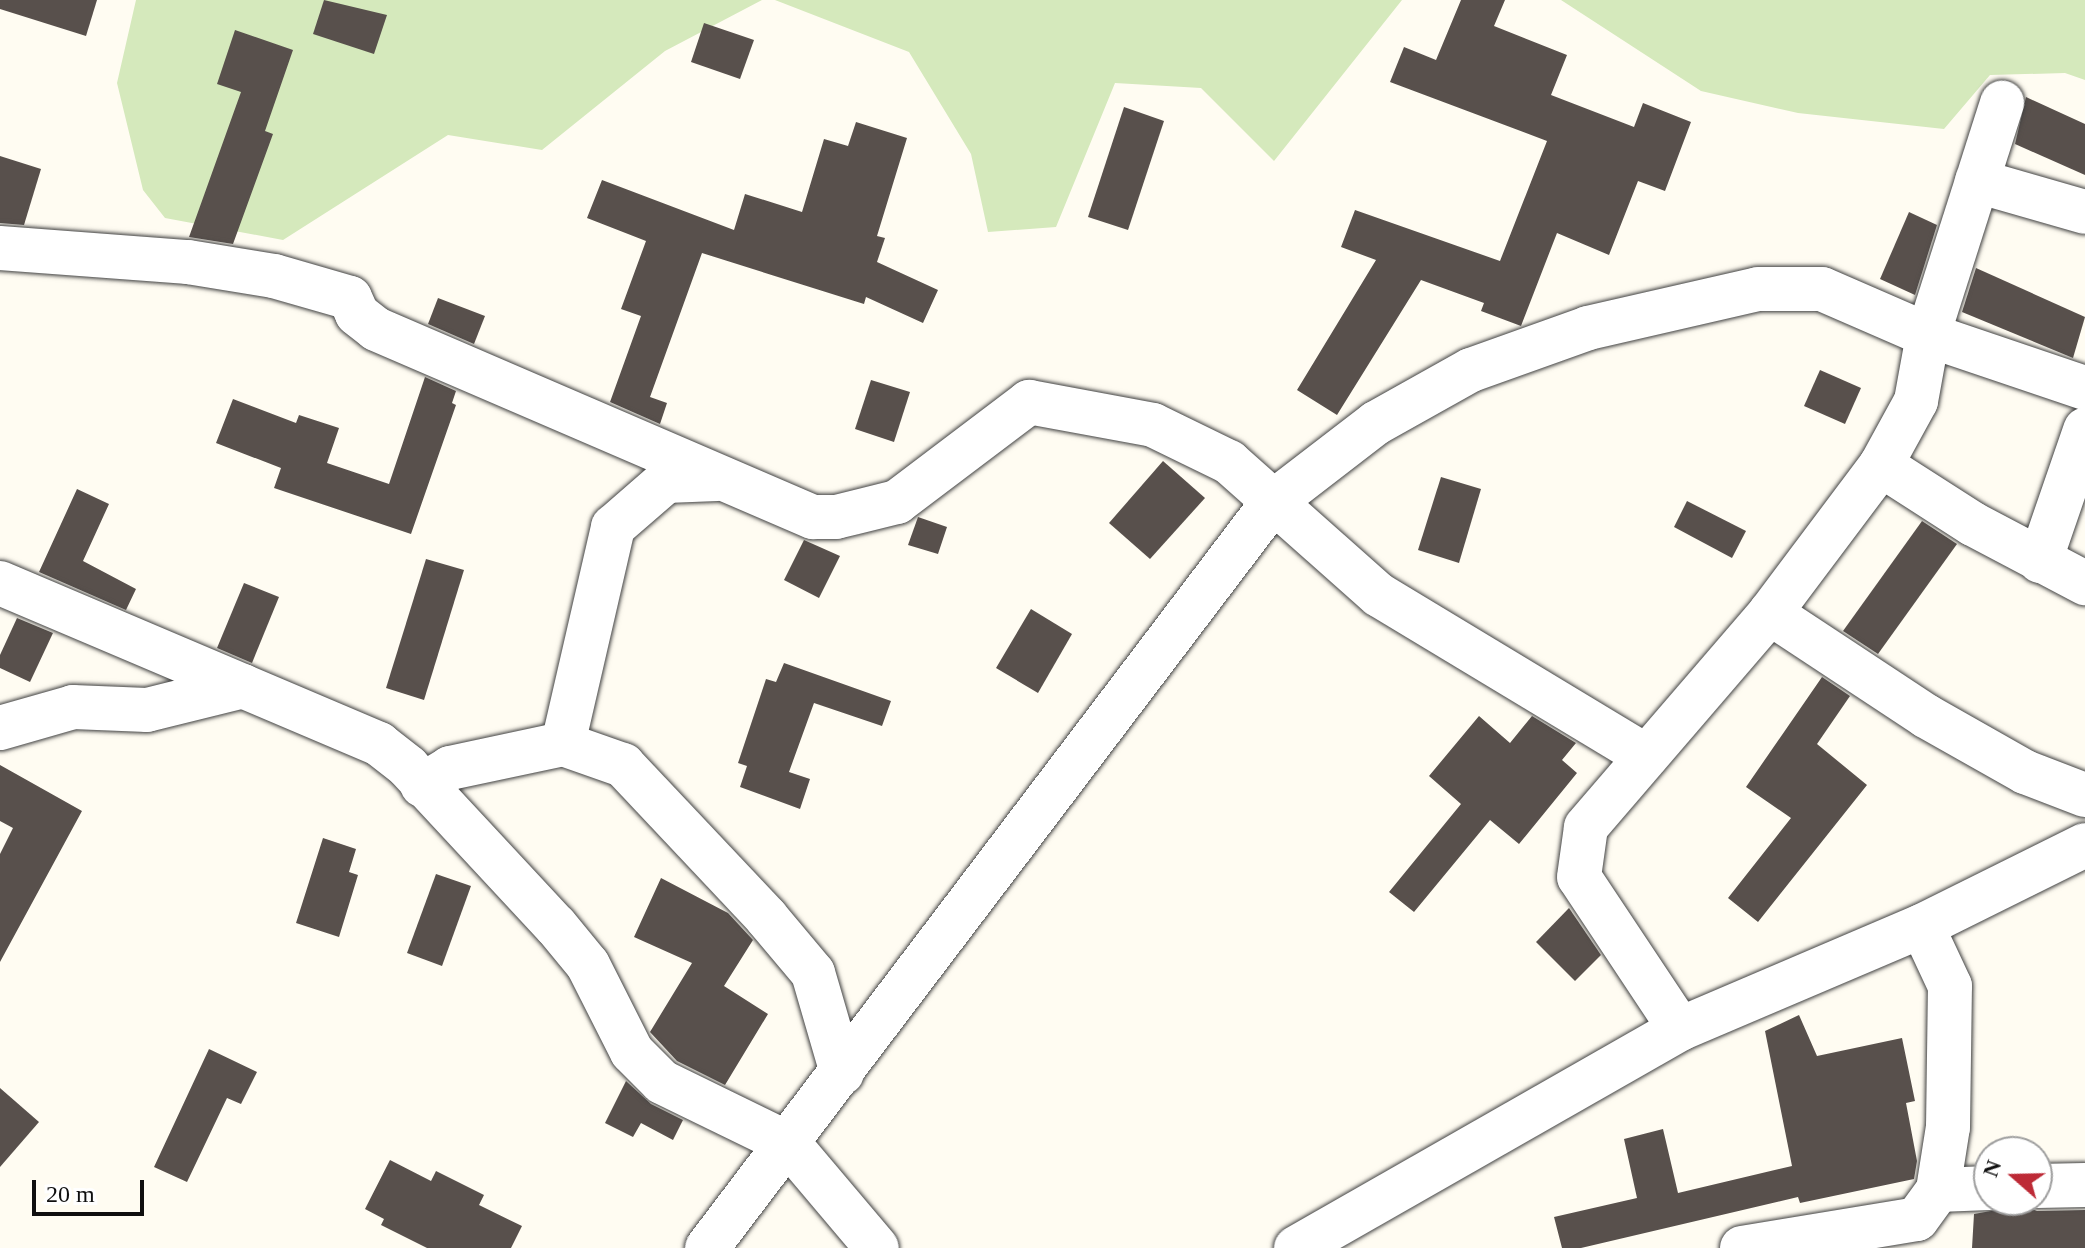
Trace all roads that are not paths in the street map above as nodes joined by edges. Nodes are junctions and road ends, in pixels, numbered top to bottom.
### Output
1 (2002, 103) dead end
2 (1977, 181) junction
3 (2085, 212) edge
4 (0, 248) edge
5 (1928, 335) junction
6 (2085, 388) edge
7 (2085, 430) edge
8 (1881, 465) junction
9 (724, 479) junction
10 (1272, 503) junction
11 (2040, 561) junction
12 (0, 583) edge
13 (2085, 583) edge
14 (1770, 613) junction
15 (243, 686) junction
16 (0, 728) edge
17 (563, 744) junction
18 (1646, 756) junction
19 (422, 785) junction
20 (2085, 795) edge
21 (2085, 845) edge
22 (1922, 926) junction
23 (1680, 1029) junction
24 (842, 1073) junction
25 (789, 1144) junction
26 (2085, 1185) edge
27 (2053, 1186) edge
28 (1973, 1189) edge
29 (1938, 1190) junction
30 (707, 1248) edge
31 (877, 1248) edge
32 (1296, 1248) edge
33 (1742, 1248) edge

1 - 2 street
2 - 3 street
2 - 5 street
4 - 9 street
5 - 6 street
5 - 8 street
5 - 10 street
7 - 11 street
8 - 11 street
8 - 14 street
9 - 10 street
9 - 17 street
10 - 18 street
10 - 24 street
11 - 13 street
12 - 15 street
14 - 18 street
14 - 20 street
15 - 16 street
15 - 19 street
17 - 19 street
17 - 24 street
18 - 23 street
19 - 25 street
21 - 22 street
22 - 23 street
22 - 29 street
23 - 32 street
24 - 25 street
25 - 30 street
25 - 31 street
26 - 27 street
28 - 29 street
29 - 33 street

